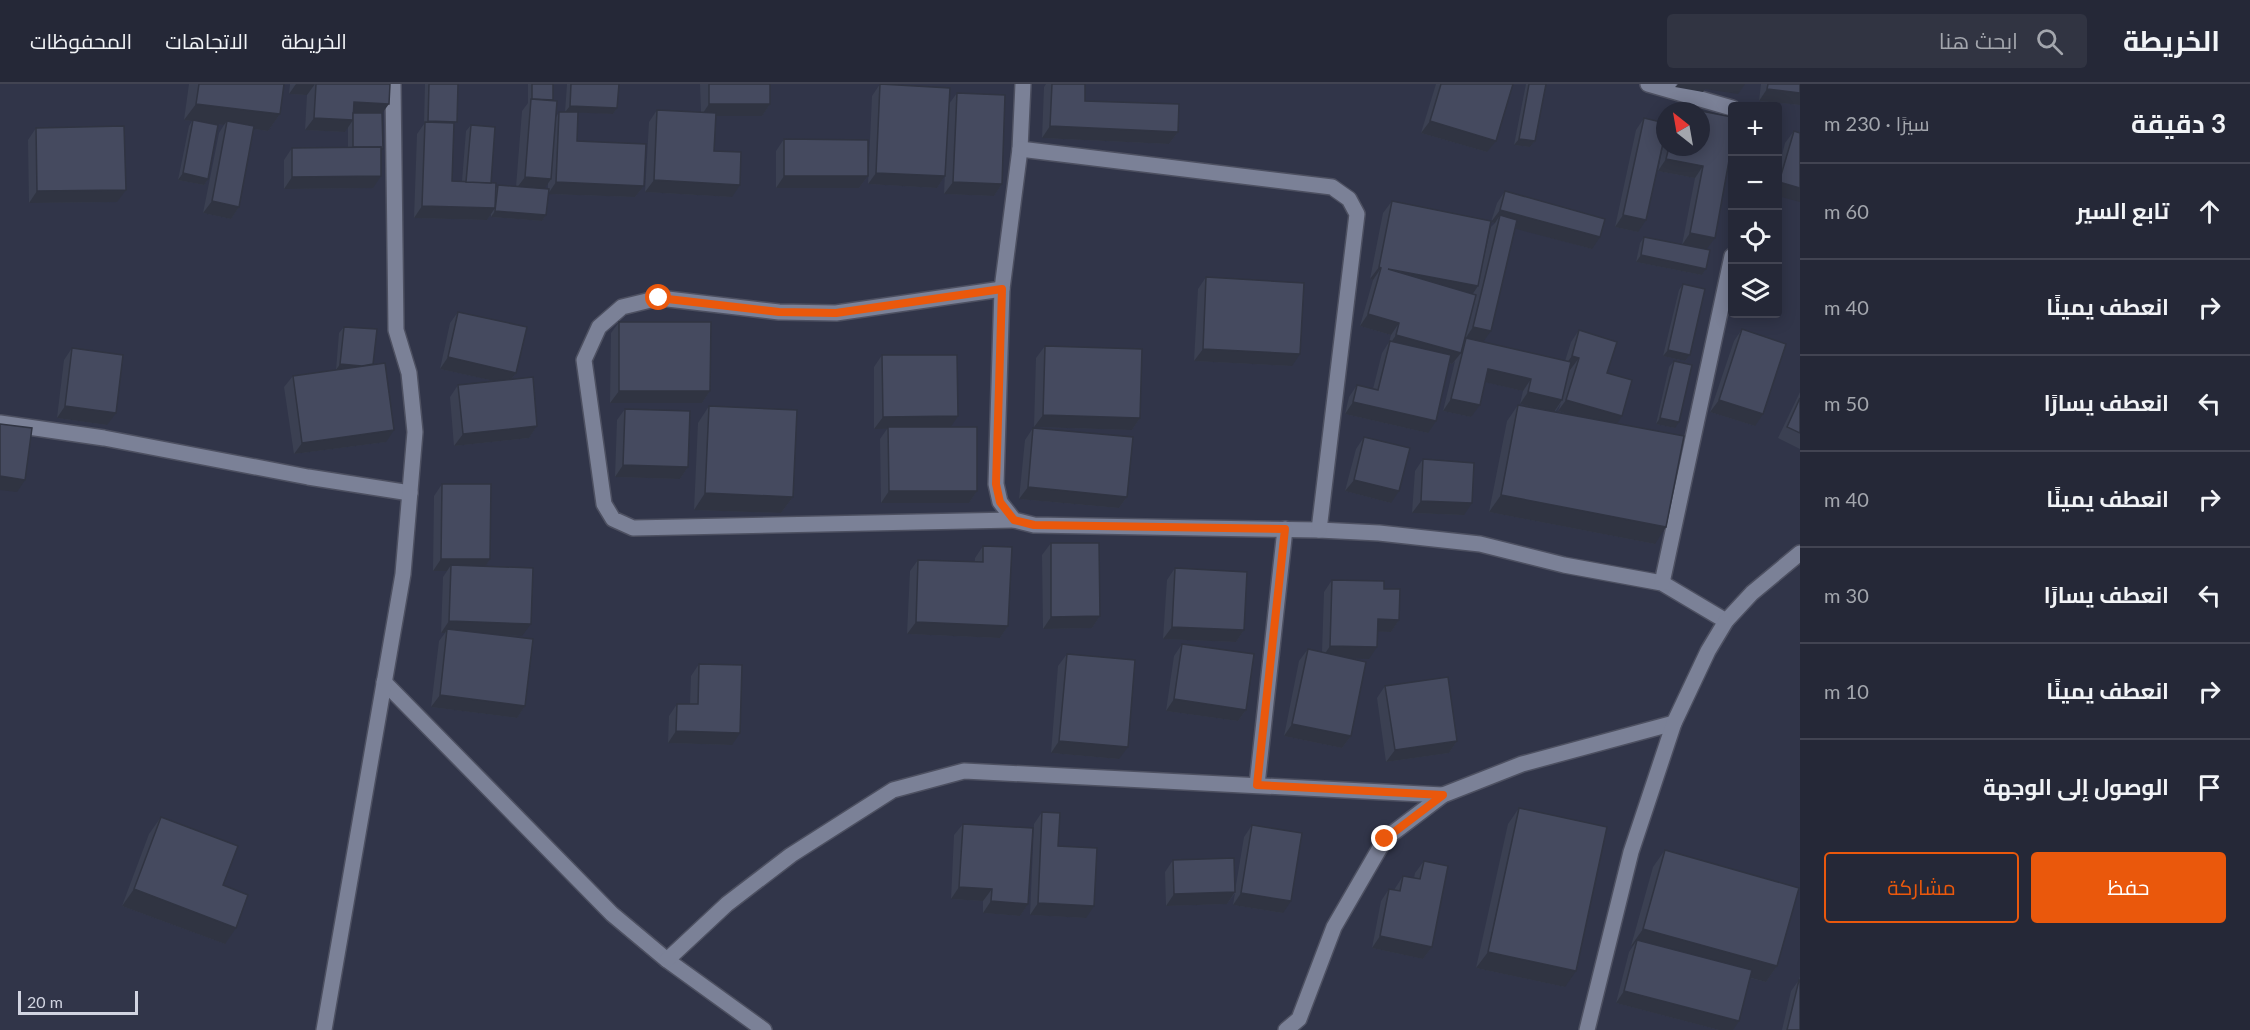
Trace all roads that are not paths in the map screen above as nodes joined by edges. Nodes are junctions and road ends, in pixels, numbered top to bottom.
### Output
1 (393, 84) edge
2 (1023, 84) edge
3 (1648, 84) edge
4 (1728, 107) edge
5 (1020, 149) junction
6 (1730, 264) edge
7 (1002, 289) junction
8 (0, 423) edge
9 (410, 493) junction
10 (1014, 520) junction
11 (1285, 529) junction
12 (1319, 530) junction
13 (1800, 552) edge
14 (1662, 583) junction
15 (1726, 621) junction
16 (384, 682) junction
17 (1674, 723) junction
18 (1257, 785) junction
19 (1443, 795) junction
20 (667, 960) junction
21 (324, 1030) edge
22 (764, 1030) edge
23 (1286, 1030) edge
24 (1587, 1030) edge

1 - 9 street
2 - 5 street
3 - 4 street
5 - 7 street
5 - 12 street
6 - 14 street
7 - 10 street
7 - 10 street
8 - 9 street
9 - 16 street
10 - 11 street
11 - 12 street
11 - 18 street
12 - 14 street
13 - 15 street
14 - 15 street
15 - 17 street
16 - 20 street
16 - 21 street
17 - 19 street
17 - 24 street
18 - 19 street
18 - 20 street
19 - 23 street
20 - 22 street

